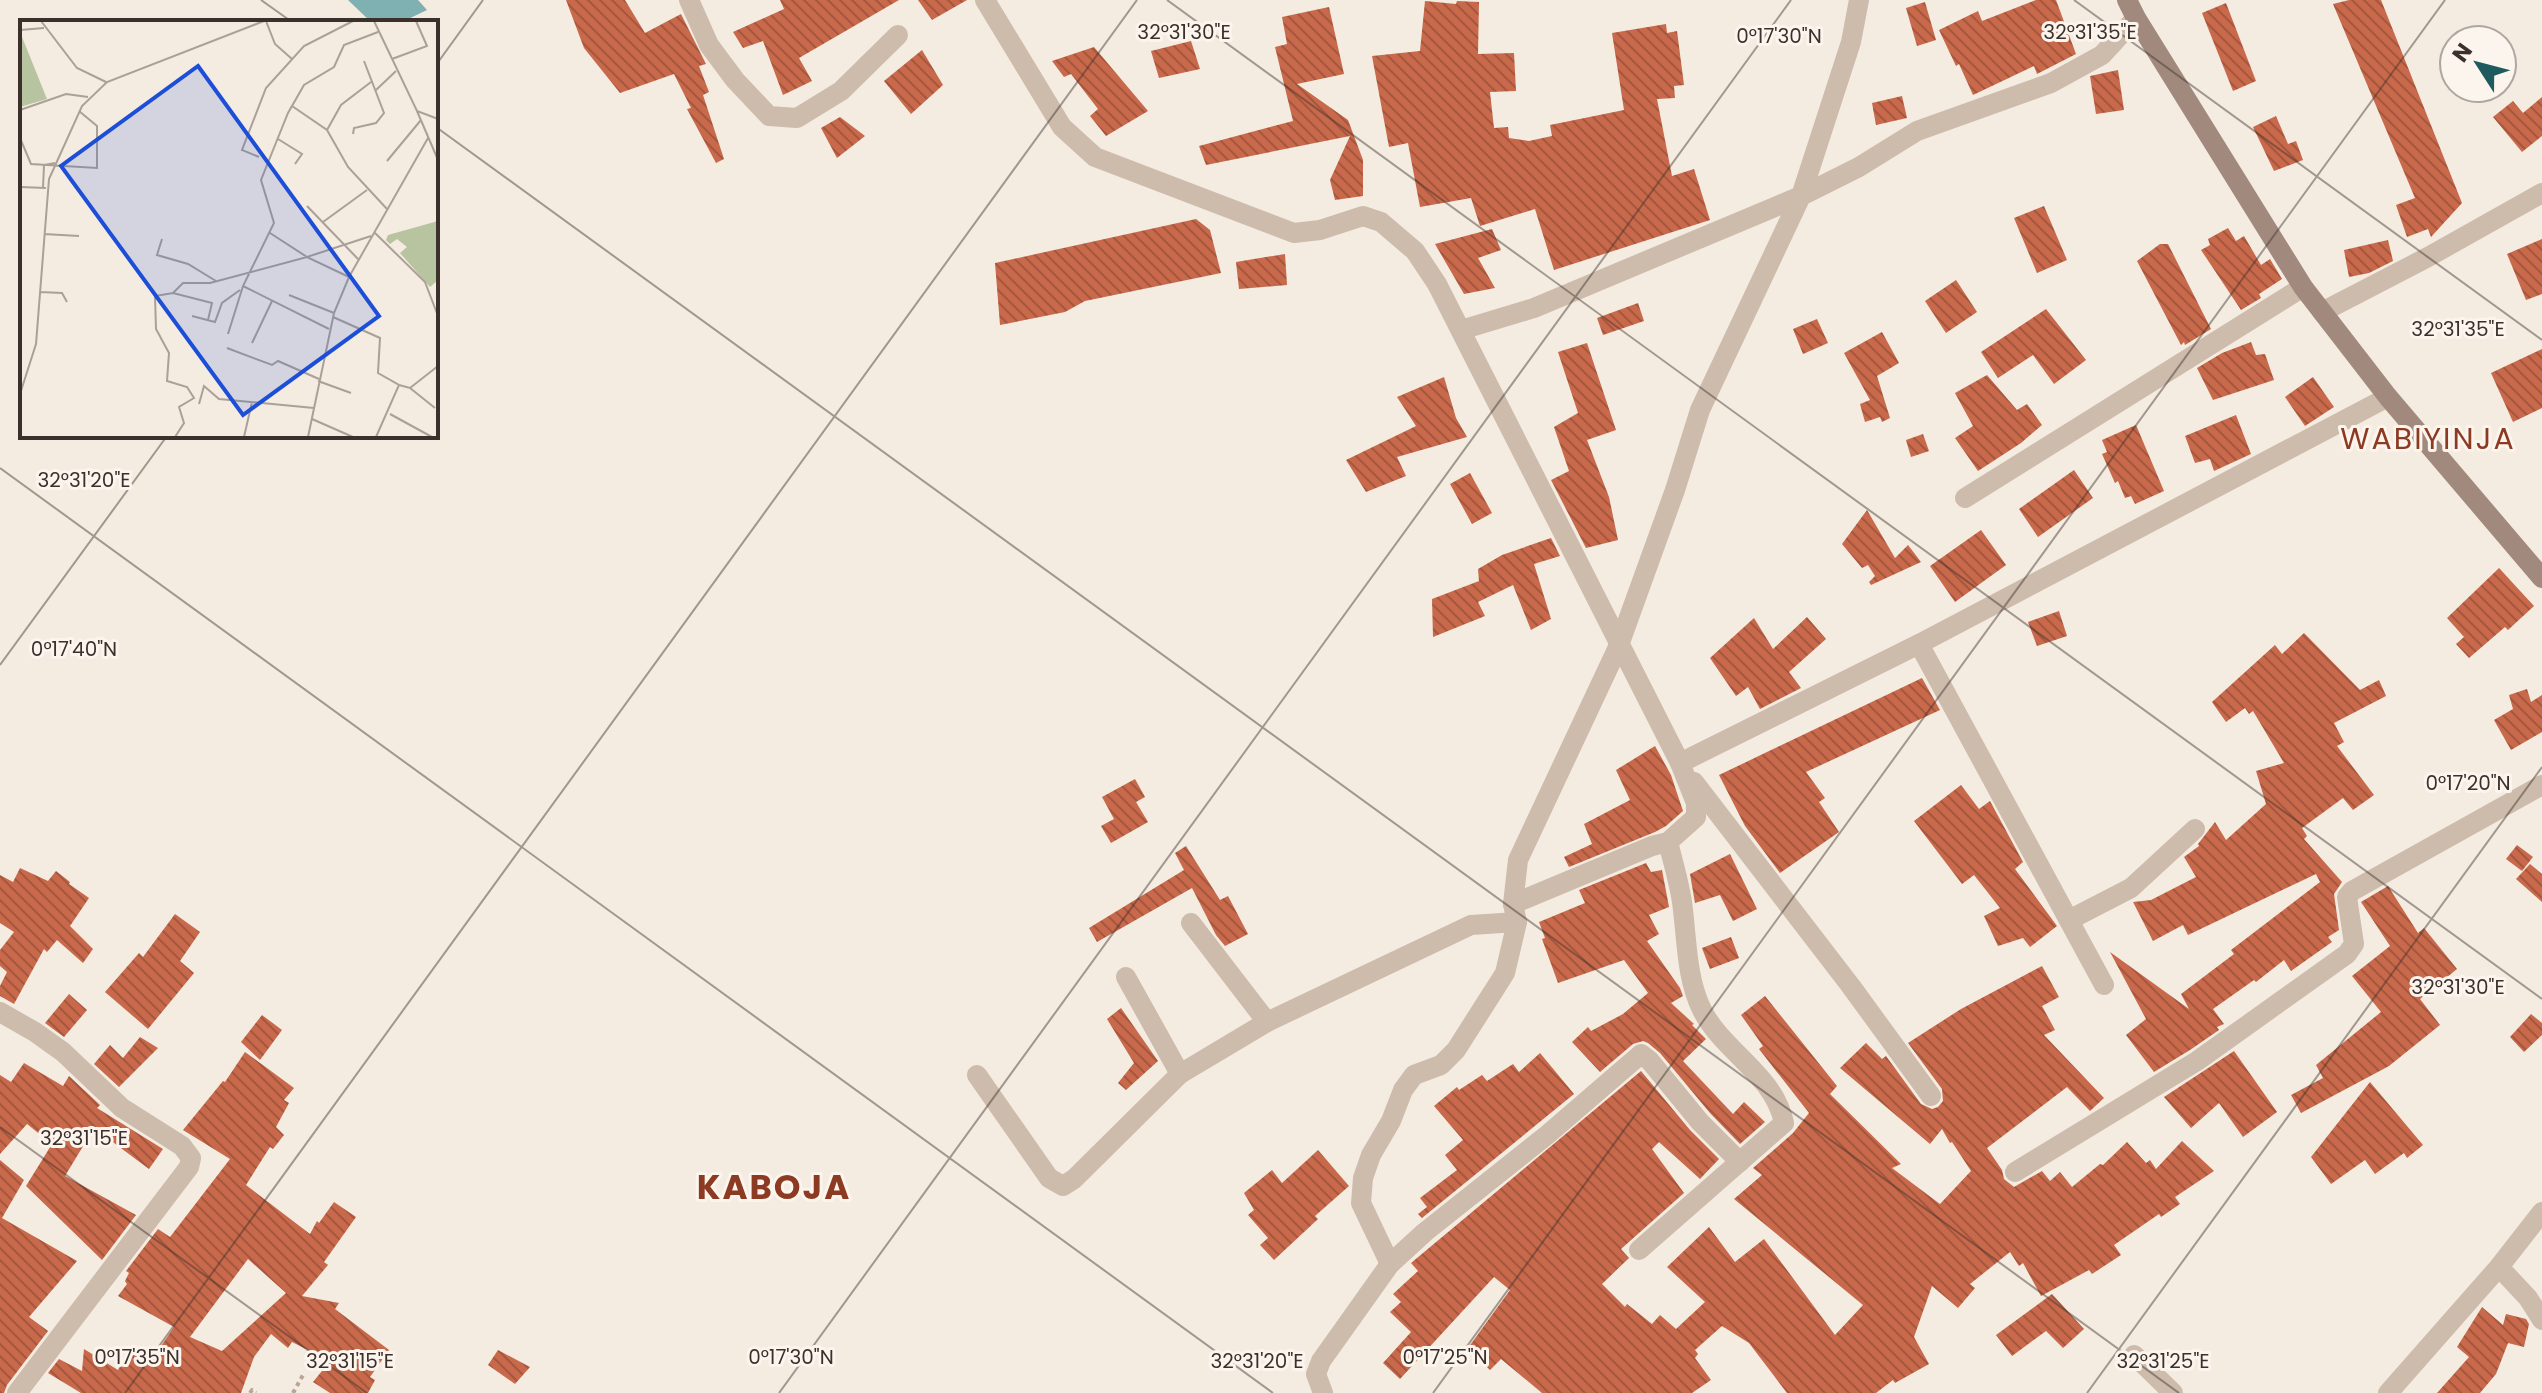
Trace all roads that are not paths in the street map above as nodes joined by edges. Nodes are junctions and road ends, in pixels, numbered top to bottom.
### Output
1 (689, 0) edge
2 (985, 0) edge
3 (1859, 0) edge
4 (2132, 9) edge
5 (898, 35) dead end
6 (2542, 193) edge
7 (1801, 196) junction
8 (2303, 287) junction
9 (2322, 312) junction
10 (1461, 330) junction
11 (2388, 397) junction
12 (1965, 498) dead end
13 (2542, 578) edge
14 (1919, 644) junction
15 (1619, 645) junction
16 (1680, 763) junction
17 (2542, 785) edge
18 (2195, 829) dead end
19 (1668, 842) junction
20 (1515, 913) junction
21 (2069, 920) junction
22 (1191, 923) dead end
23 (1126, 977) dead end
24 (2104, 985) dead end
25 (0, 1012) edge
26 (1267, 1022) junction
27 (1180, 1074) junction
28 (977, 1075) dead end
29 (1931, 1096) dead end
30 (1740, 1162) junction
31 (2015, 1172) dead end
32 (2542, 1212) edge
33 (1639, 1250) dead end
34 (1390, 1264) junction
35 (2499, 1267) junction
36 (2542, 1320) edge
37 (2134, 1355) dead end
38 (17, 1393) edge
39 (1323, 1393) edge
40 (2173, 1393) edge
41 (2388, 1393) edge

1 - 5 street
2 - 10 street
3 - 7 street
4 - 7 street
4 - 8 street
6 - 9 street
7 - 10 street
7 - 15 street
8 - 9 street
8 - 12 street
9 - 11 street
10 - 15 street
11 - 13 street
11 - 14 street
14 - 16 street
14 - 21 street
15 - 16 street
15 - 20 street
16 - 19 street
16 - 29 street
17 - 31 street
18 - 21 street
19 - 20 street
19 - 30 street
20 - 26 street
20 - 34 street
21 - 24 street
22 - 26 street
23 - 27 street
25 - 38 street
26 - 27 street
27 - 28 street
30 - 33 street
30 - 34 street
32 - 35 street
34 - 39 street
35 - 36 street
35 - 41 street
37 - 40 street

